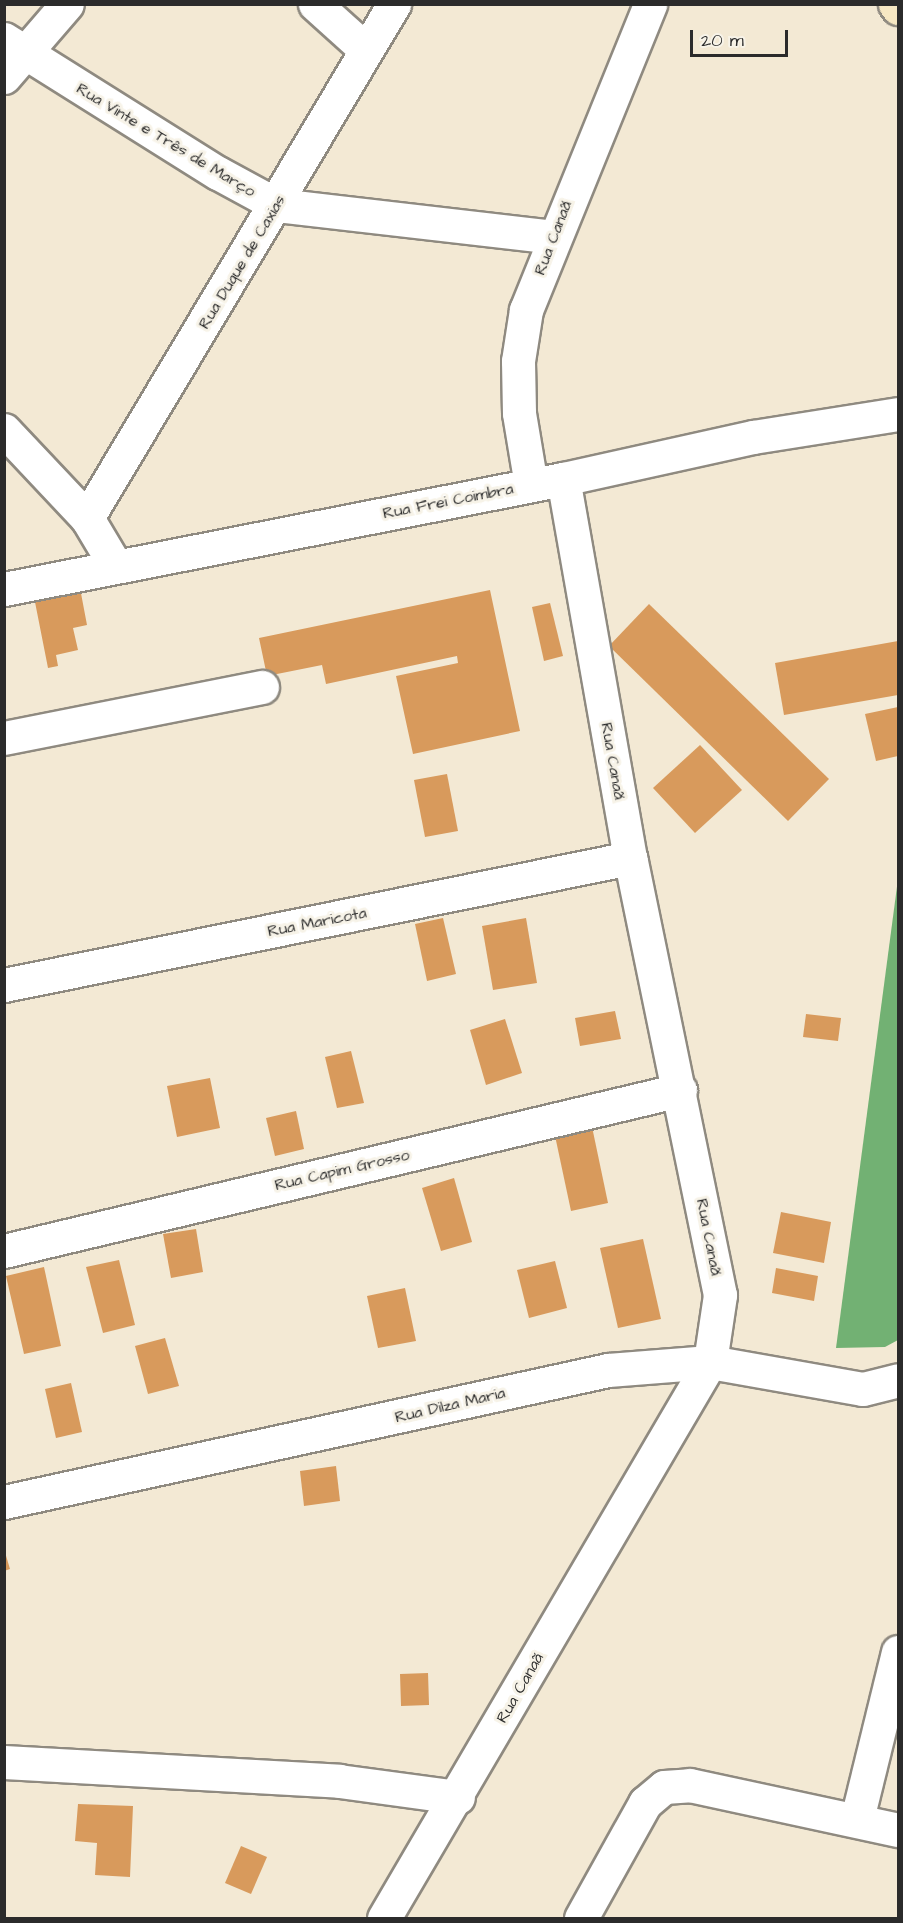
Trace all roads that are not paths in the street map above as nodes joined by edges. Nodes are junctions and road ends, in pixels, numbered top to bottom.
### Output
1 (67, 4) edge
2 (315, 4) edge
3 (394, 4) edge
4 (650, 4) edge
5 (895, 4) edge
6 (898, 8) edge
7 (365, 49) junction
8 (12, 57) edge
9 (277, 205) junction
10 (553, 237) junction
11 (896, 411) edge
12 (4, 430) edge
13 (563, 479) junction
14 (531, 485) junction
15 (87, 518) junction
16 (115, 565) junction
17 (4, 589) edge
18 (262, 687) dead end
19 (4, 738) edge
20 (630, 858) junction
21 (4, 985) edge
22 (680, 1090) junction
23 (4, 1251) edge
24 (710, 1362) junction
25 (898, 1380) edge
26 (4, 1502) edge
27 (898, 1652) edge
28 (4, 1762) edge
29 (458, 1797) junction
30 (857, 1819) junction
31 (898, 1830) edge
32 (384, 1918) edge
33 (580, 1918) edge

1 - 8 street
2 - 7 street
3 - 7 street, Rua Duque de Caxias
4 - 10 street, Rua Canaã
5 - 6 street
7 - 9 street, Rua Duque de Caxias
8 - 9 street, Rua Vinte e Três de Março
9 - 10 street, Rua Vinte e Três de Março
9 - 15 street, Rua Duque de Caxias
10 - 14 street, Rua Canaã
11 - 13 street, Rua Frei Coimbra
12 - 15 street
13 - 14 street, Rua Frei Coimbra
13 - 20 street, Rua Canaã
14 - 16 street, Rua Frei Coimbra
15 - 16 street
16 - 17 street, Rua Frei Coimbra
18 - 19 street
20 - 21 street, Rua Maricota
20 - 22 street, Rua Canaã
22 - 23 street, Rua Capim Grosso
22 - 24 street, Rua Canaã
24 - 25 street, Rua Dilza Maria
24 - 26 street, Rua Dilza Maria
24 - 29 street, Rua Canaã
27 - 30 street
28 - 29 street
29 - 32 street, Rua Canaã
30 - 31 street
30 - 33 street

